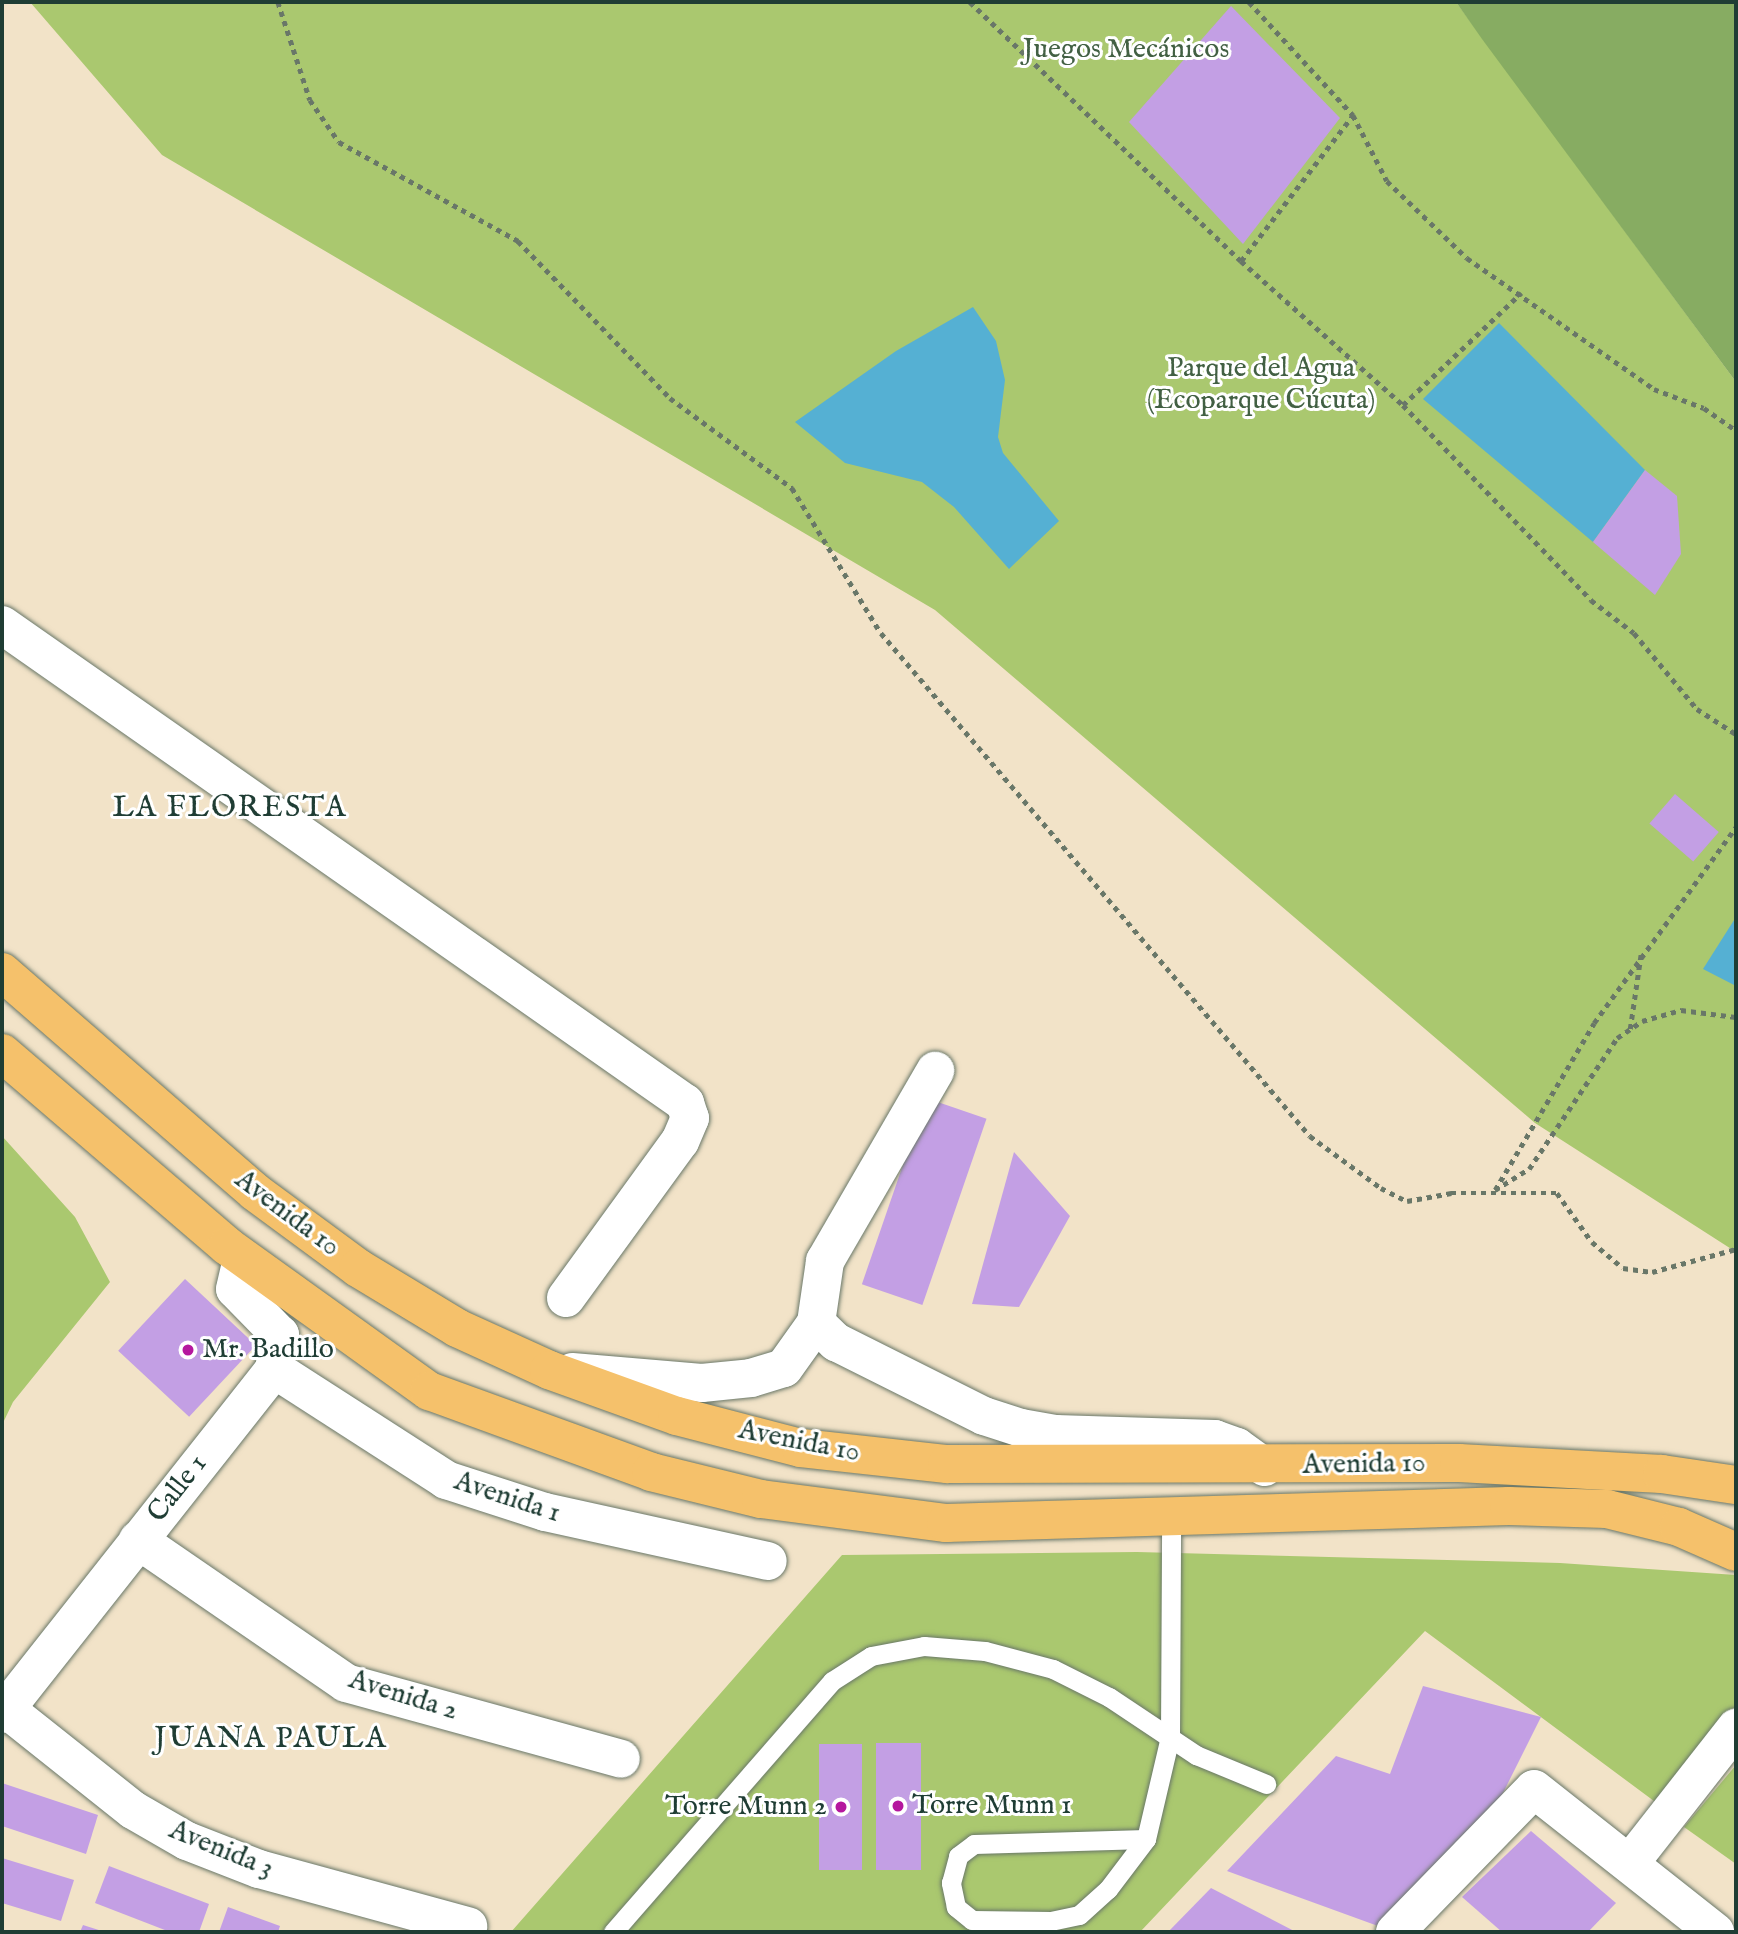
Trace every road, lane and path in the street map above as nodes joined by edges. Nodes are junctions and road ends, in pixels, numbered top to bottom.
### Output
1 (278, 2) edge
2 (970, 2) edge
3 (1249, 2) edge
4 (1353, 115) junction
5 (1241, 261) junction
6 (1521, 293) junction
7 (1403, 405) junction
8 (1736, 430) edge
9 (2, 625) edge
10 (1736, 734) edge
11 (1736, 827) edge
12 (1642, 951) junction
13 (2, 972) edge
14 (1736, 1017) edge
15 (1629, 1029) junction
16 (2, 1053) edge
17 (935, 1072) dead end
18 (1495, 1191) junction
19 (1736, 1249) edge
20 (242, 1258) junction
21 (566, 1298) dead end
22 (817, 1323) junction
23 (274, 1369) junction
24 (549, 1370) junction
25 (1265, 1466) junction
26 (1736, 1485) edge
27 (1171, 1518) junction
28 (138, 1540) junction
29 (1736, 1552) edge
30 (768, 1562) dead end
31 (4, 1711) edge
32 (1736, 1728) edge
33 (1170, 1737) junction
34 (621, 1759) dead end
35 (1266, 1784) dead end
36 (1146, 1839) junction
37 (1630, 1863) junction
38 (398, 1920) edge
39 (468, 1927) dead end
40 (613, 1932) edge
41 (1395, 1932) edge
42 (1715, 1932) edge

1 - 18 path
2 - 5 path
3 - 4 path
4 - 5 path
4 - 6 path
5 - 7 path
6 - 7 path
6 - 8 path
7 - 10 path
9 - 21 street
11 - 12 path
12 - 15 path
12 - 18 path
13 - 24 main road, Avenida 10
14 - 15 path
15 - 18 path
16 - 20 main road, Avenida 10
17 - 22 street
18 - 19 path
20 - 23 street, Calle 1
20 - 27 main road, Avenida 10
22 - 24 street
22 - 25 street
23 - 28 street, Calle 1
23 - 30 street, Avenida 1
24 - 25 main road, Avenida 10
25 - 26 main road, Avenida 10
27 - 29 main road, Avenida 10
27 - 33 lane
28 - 31 street, Calle 1
28 - 34 street, Avenida 2
31 - 38 street, Avenida 3
32 - 37 street
33 - 35 lane
33 - 36 lane
33 - 40 lane
36 - 36 lane
37 - 41 street
37 - 42 street
38 - 39 street, Avenida 3

